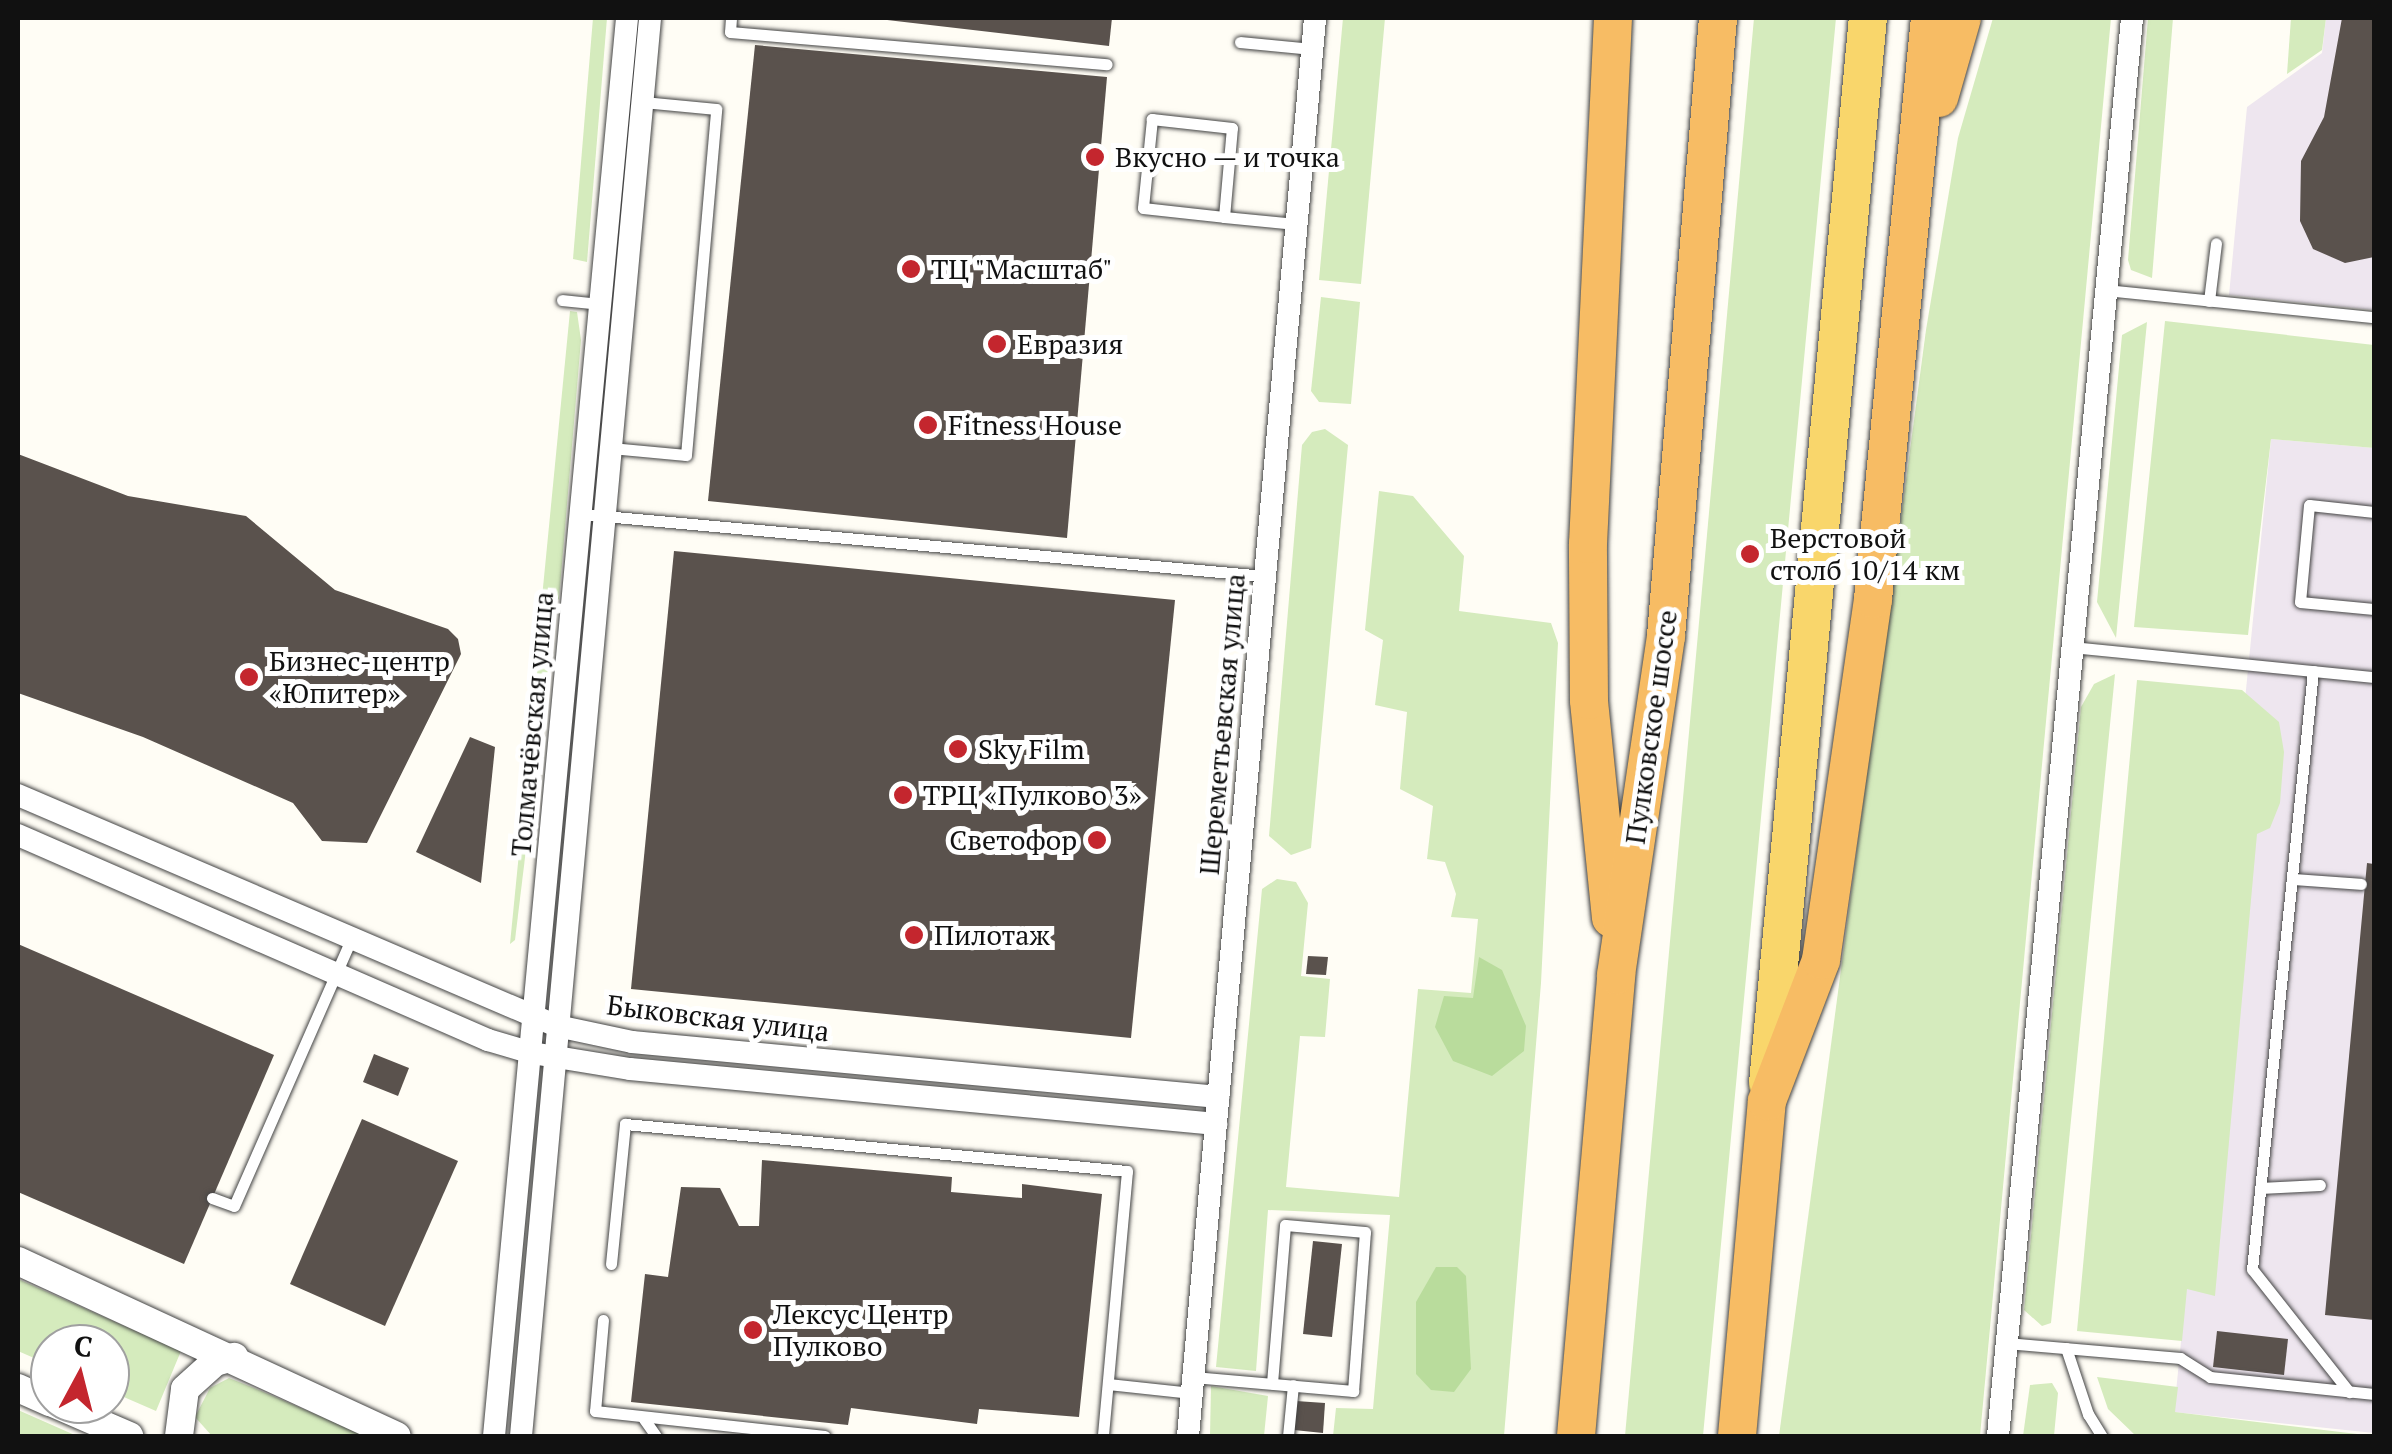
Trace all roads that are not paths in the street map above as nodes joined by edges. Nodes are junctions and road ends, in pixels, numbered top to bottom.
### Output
1 (627, 18) edge
2 (650, 18) edge
3 (731, 18) edge
4 (1315, 18) edge
5 (1613, 18) edge
6 (1718, 18) edge
7 (1868, 18) edge
8 (1930, 18) edge
9 (1962, 18) edge
10 (2132, 18) edge
11 (1240, 42) dead end
12 (1312, 49) junction
13 (1107, 64) dead end
14 (642, 102) junction
15 (1916, 177) junction
16 (1224, 216) junction
17 (1296, 224) junction
18 (2216, 243) dead end
19 (2106, 290) junction
20 (562, 300) dead end
21 (2209, 300) junction
22 (601, 304) junction
23 (2374, 317) edge
24 (611, 448) junction
25 (2374, 512) edge
26 (593, 514) junction
27 (1265, 576) junction
28 (2374, 609) edge
29 (2072, 647) junction
30 (2313, 672) junction
31 (2374, 677) edge
32 (18, 795) edge
33 (18, 835) edge
34 (2292, 878) junction
35 (2361, 884) dead end
36 (350, 940) junction
37 (336, 974) junction
38 (1616, 975) junction
39 (546, 1022) junction
40 (543, 1055) junction
41 (1218, 1097) junction
42 (1766, 1101) junction
43 (1216, 1124) junction
44 (2320, 1186) dead end
45 (2260, 1188) junction
46 (212, 1198) dead end
47 (18, 1261) edge
48 (610, 1264) dead end
49 (603, 1320) dead end
50 (2006, 1343) junction
51 (2066, 1348) junction
52 (234, 1357) junction
53 (1272, 1383) junction
54 (1108, 1384) junction
55 (1192, 1385) junction
56 (1293, 1385) junction
57 (2348, 1392) junction
58 (2374, 1394) edge
59 (644, 1419) junction
60 (101, 1424) edge
61 (129, 1436) edge
62 (178, 1436) edge
63 (397, 1436) edge
64 (494, 1436) edge
65 (521, 1436) edge
66 (656, 1436) edge
67 (825, 1436) edge
68 (1103, 1436) edge
69 (1188, 1436) edge
70 (1288, 1436) edge
71 (1576, 1436) edge
72 (1738, 1436) edge
73 (1998, 1436) edge
74 (2102, 1436) edge

1 - 22 street, Толмачёвская улица
2 - 14 street, Толмачёвская улица
3 - 13 lane
4 - 12 street, Шереметьевская улица
5 - 38 highway
6 - 38 highway, Пулковское шоссе
7 - 42 main road
8 - 15 highway
9 - 15 highway
10 - 19 street
11 - 12 lane
12 - 17 street, Шереметьевская улица
14 - 24 street, Толмачёвская улица
14 - 24 lane
15 - 42 highway
16 - 16 lane
16 - 17 lane
17 - 27 street, Шереметьевская улица
18 - 21 lane
19 - 21 lane
19 - 29 street
20 - 22 lane
21 - 23 lane
22 - 26 street, Толмачёвская улица
24 - 26 street, Толмачёвская улица
25 - 28 lane
26 - 27 lane
26 - 39 street, Толмачёвская улица
27 - 41 street, Шереметьевская улица
29 - 30 lane
29 - 50 street
30 - 31 lane
30 - 34 lane
32 - 36 street, Быковская улица
33 - 37 street, Быковская улица
34 - 35 lane
34 - 45 lane
36 - 37 lane
36 - 39 street, Быковская улица
37 - 40 street, Быковская улица
37 - 46 lane
38 - 71 highway, Пулковское шоссе
39 - 40 street, Толмачёвская улица
39 - 41 street, Быковская улица
40 - 43 street, Быковская улица
40 - 64 street, Толмачёвская улица
40 - 65 street, Толмачёвская улица
41 - 43 street, Шереметьевская улица
42 - 72 highway
43 - 55 street, Шереметьевская улица
44 - 45 lane
45 - 57 lane
47 - 52 street
48 - 54 lane
49 - 59 lane
50 - 51 lane
50 - 73 street
51 - 57 lane
51 - 74 lane
52 - 62 street
52 - 63 street
53 - 55 lane
53 - 56 lane
53 - 56 lane
54 - 55 lane
54 - 68 lane
55 - 69 street, Шереметьевская улица
56 - 70 lane
57 - 58 lane
59 - 66 lane
59 - 67 lane
60 - 61 street

